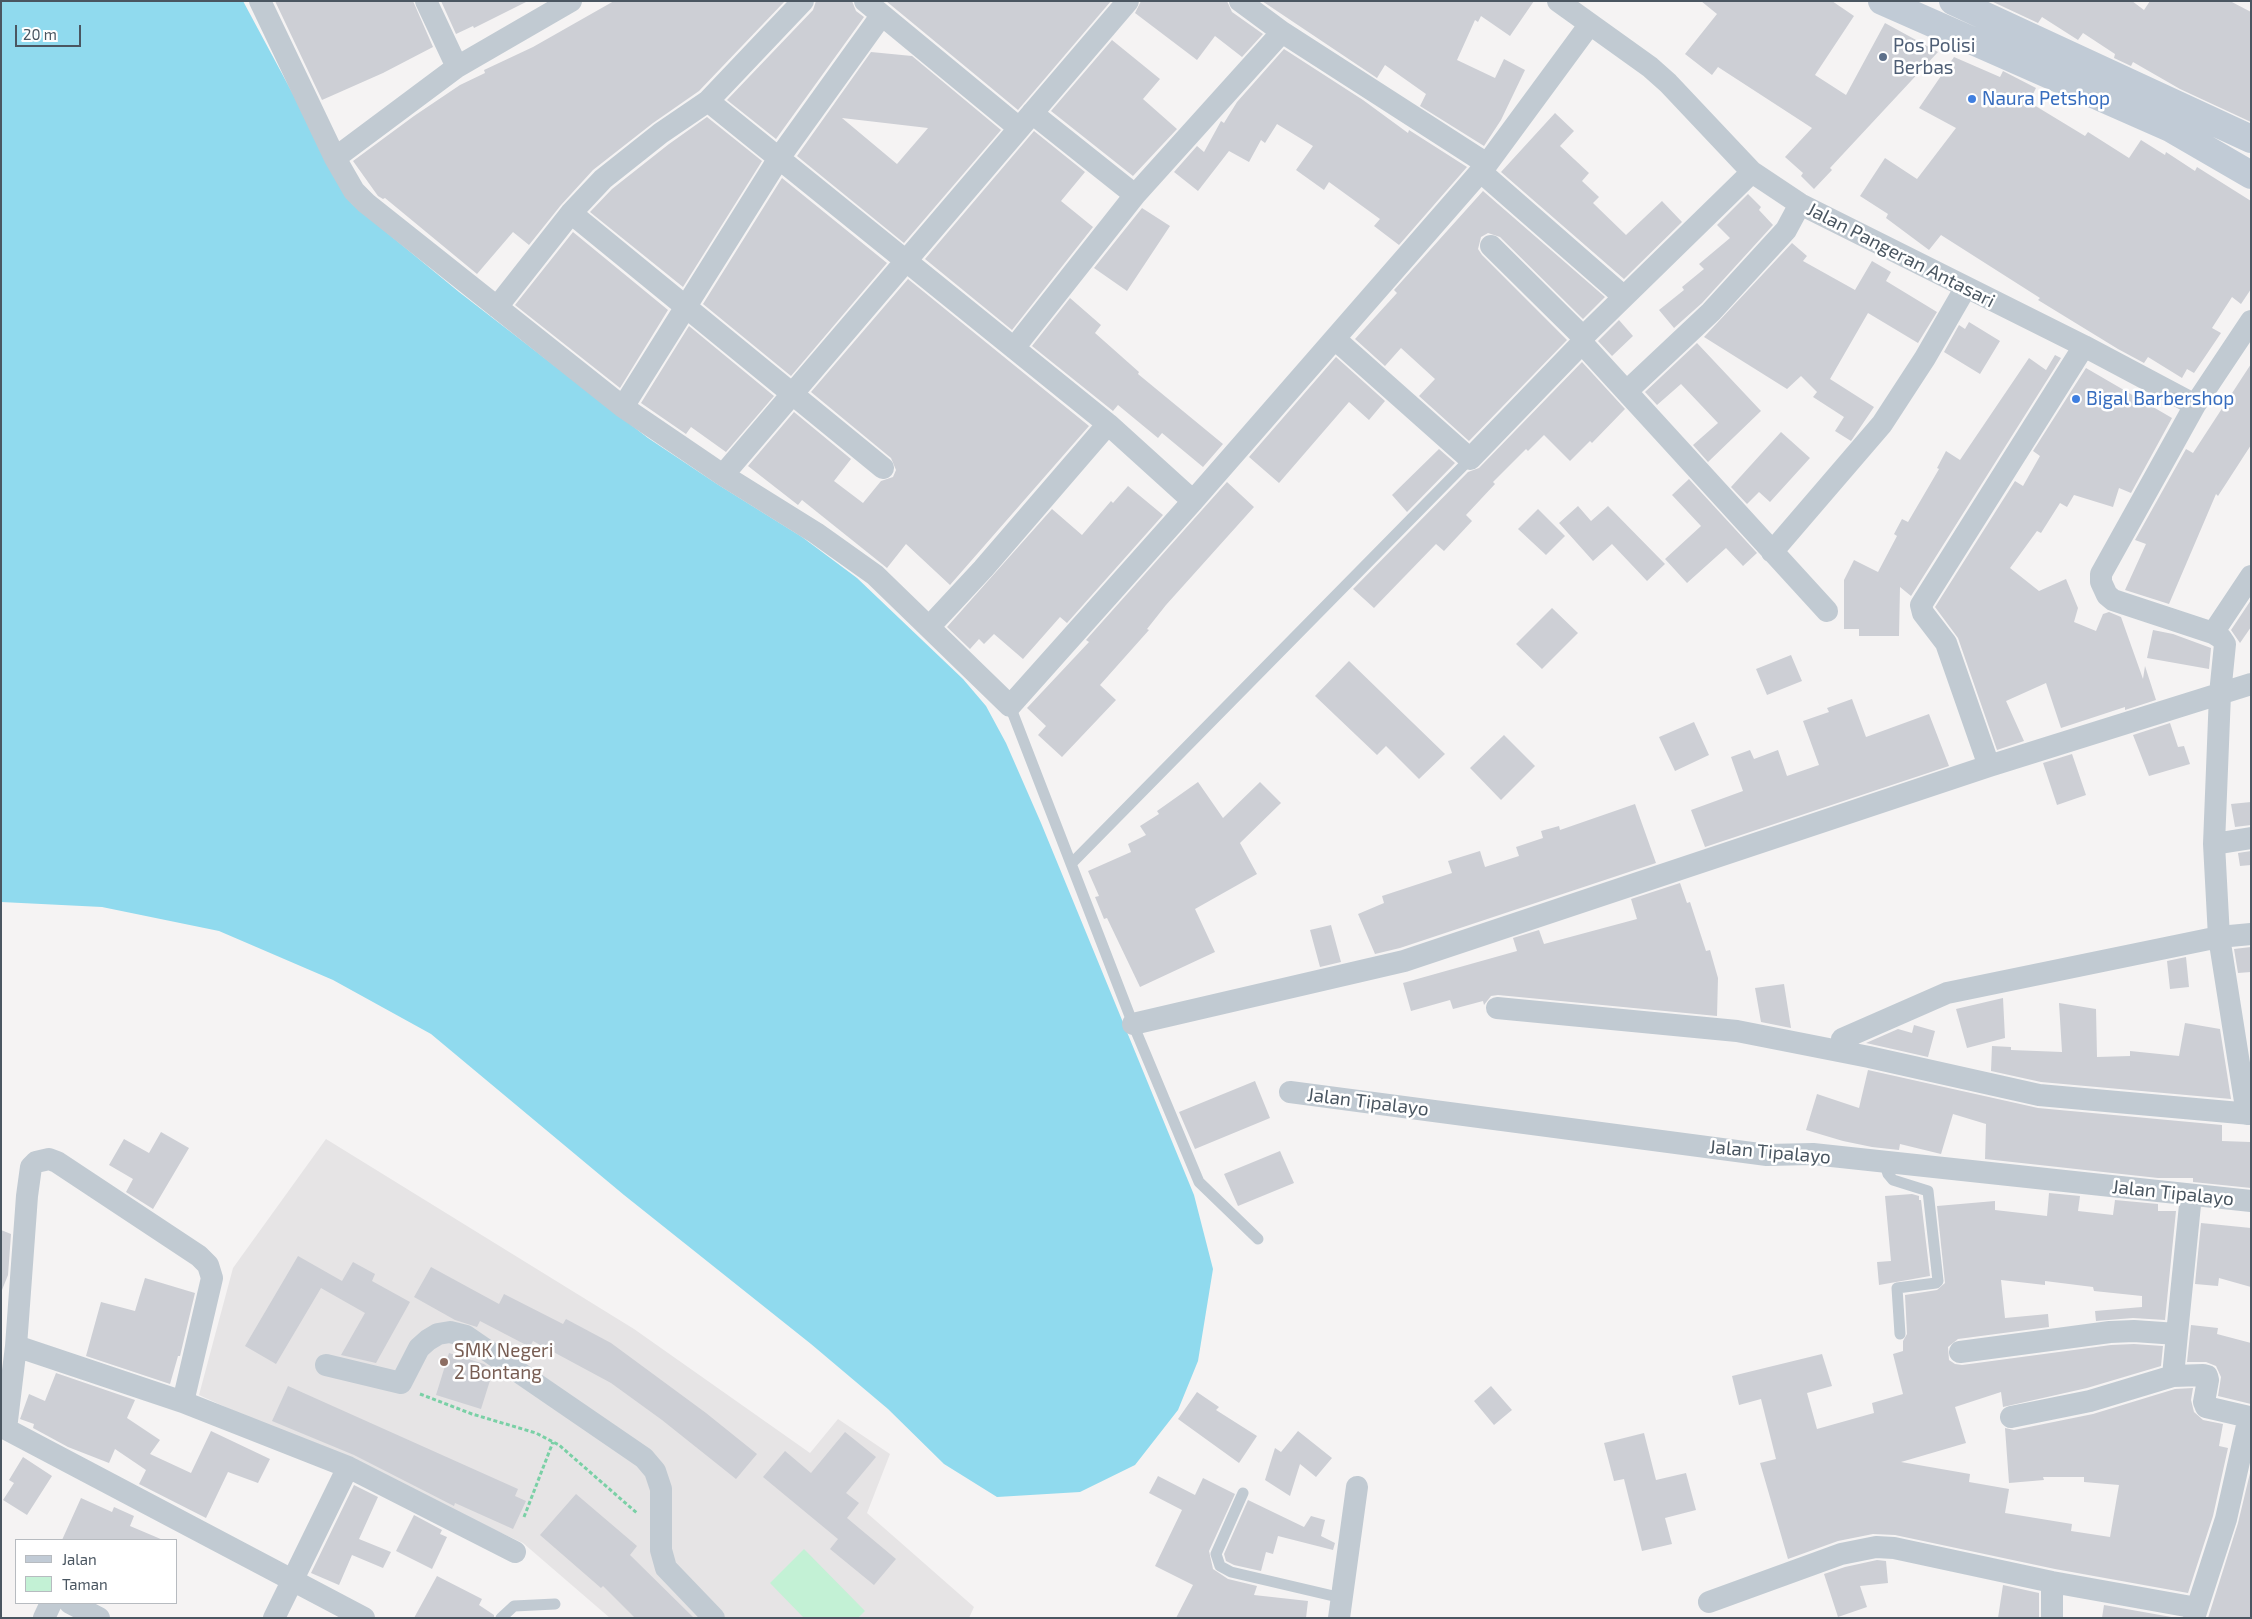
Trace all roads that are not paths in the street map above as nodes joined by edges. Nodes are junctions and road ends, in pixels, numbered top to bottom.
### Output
1 (260, 1) edge
2 (426, 1) edge
3 (571, 1) edge
4 (803, 1) edge
5 (1128, 1) edge
6 (1240, 1) edge
7 (1558, 1) edge
8 (1883, 1) edge
9 (1953, 1) edge
10 (873, 8) edge
11 (1989, 9) edge
12 (1590, 24) junction
13 (1282, 32) junction
14 (457, 67) junction
15 (708, 100) junction
16 (1025, 120) junction
17 (2251, 139) edge
18 (335, 158) junction
19 (779, 158) junction
20 (1483, 168) junction
21 (1752, 172) junction
22 (2251, 175) edge
23 (1135, 195) junction
24 (1800, 204) junction
25 (571, 213) junction
26 (1491, 246) dead end
27 (905, 260) junction
28 (1966, 287) junction
29 (1623, 296) junction
30 (687, 306) junction
31 (497, 307) junction
32 (2251, 321) edge
33 (1335, 339) junction
34 (1583, 340) junction
35 (2084, 346) junction
36 (1014, 348) junction
37 (1627, 391) junction
38 (794, 394) junction
39 (2195, 405) junction
40 (623, 406) junction
41 (1108, 424) junction
42 (1470, 459) junction
43 (883, 468) dead end
44 (723, 474) junction
45 (1193, 501) junction
46 (1772, 552) junction
47 (2251, 576) edge
48 (1827, 611) dead end
49 (930, 626) junction
50 (2213, 633) junction
51 (2251, 684) edge
52 (2220, 694) junction
53 (1010, 706) junction
54 (1989, 766) junction
55 (2251, 838) edge
56 (2214, 844) junction
57 (1071, 864) junction
58 (2251, 934) edge
59 (2219, 937) junction
60 (1497, 1008) dead end
61 (1133, 1024) junction
62 (1842, 1039) dead end
63 (1290, 1092) dead end
64 (2249, 1114) edge
65 (1884, 1162) junction
66 (2191, 1195) junction
67 (2251, 1201) edge
68 (1258, 1239) dead end
69 (1900, 1334) dead end
70 (2177, 1334) junction
71 (16, 1346) junction
72 (1960, 1352) dead end
73 (326, 1365) dead end
74 (2173, 1376) junction
75 (183, 1402) junction
76 (2011, 1417) dead end
77 (2250, 1417) edge
78 (4, 1427) edge
79 (348, 1467) junction
80 (1357, 1487) dead end
81 (1243, 1493) dead end
82 (515, 1552) dead end
83 (291, 1581) junction
84 (2052, 1582) junction
85 (1709, 1602) dead end
86 (51, 1604) edge
87 (72, 1604) edge
88 (555, 1604) dead end
89 (1340, 1608) edge
90 (2195, 1613) edge
91 (44, 1618) edge
92 (99, 1618) edge
93 (274, 1618) edge
94 (364, 1618) edge
95 (501, 1618) edge
96 (714, 1618) edge
97 (2052, 1618) edge

1 - 18 street
2 - 14 street
3 - 14 street
4 - 15 street
5 - 16 street
6 - 13 street
7 - 12 street, Jalan Pangeran Antasari
8 - 22 street
9 - 11 street
10 - 16 street
10 - 19 street
11 - 17 street
12 - 20 street
12 - 21 street, Jalan Pangeran Antasari
13 - 20 street
13 - 23 street
14 - 18 street
15 - 19 street
15 - 25 street
16 - 23 street
16 - 27 street
18 - 31 street
19 - 27 street
19 - 30 street
20 - 29 street
20 - 33 street
21 - 24 street, Jalan Pangeran Antasari
21 - 29 street
23 - 36 street
24 - 28 street, Jalan Pangeran Antasari
24 - 37 street
25 - 30 street
25 - 31 street
26 - 34 street
27 - 36 street
27 - 38 street
28 - 35 street, Jalan Pangeran Antasari
28 - 46 street
29 - 34 street
30 - 38 street
30 - 40 street
31 - 40 street
32 - 39 street
33 - 42 street
33 - 45 street
34 - 37 street
34 - 42 street
35 - 39 street, Jalan Pangeran Antasari
35 - 54 street
36 - 41 street
37 - 46 street
38 - 43 street
38 - 44 street
39 - 50 street
40 - 44 street
41 - 45 street
41 - 49 street
42 - 57 lane
44 - 49 street
45 - 53 street
46 - 48 street
47 - 50 street
49 - 53 street
50 - 52 street
51 - 52 street
52 - 54 street
52 - 56 street
53 - 57 lane
54 - 61 street
55 - 56 street
56 - 59 street
57 - 61 lane
58 - 59 street
59 - 62 street
59 - 64 street
60 - 64 street
61 - 68 lane
63 - 65 street, Jalan Tipalayo
65 - 66 street, Jalan Tipalayo
65 - 69 lane
66 - 67 street, Jalan Tipalayo
66 - 70 street
70 - 72 street
70 - 74 street
71 - 75 street
71 - 75 street
71 - 78 street
73 - 96 street
74 - 76 street
74 - 77 street
75 - 79 street
77 - 90 street
78 - 83 street
79 - 82 street
79 - 83 street
80 - 89 street
81 - 89 lane
83 - 93 street
83 - 94 street
84 - 85 street
84 - 90 street
84 - 97 street
86 - 91 street
87 - 92 street
88 - 95 lane

